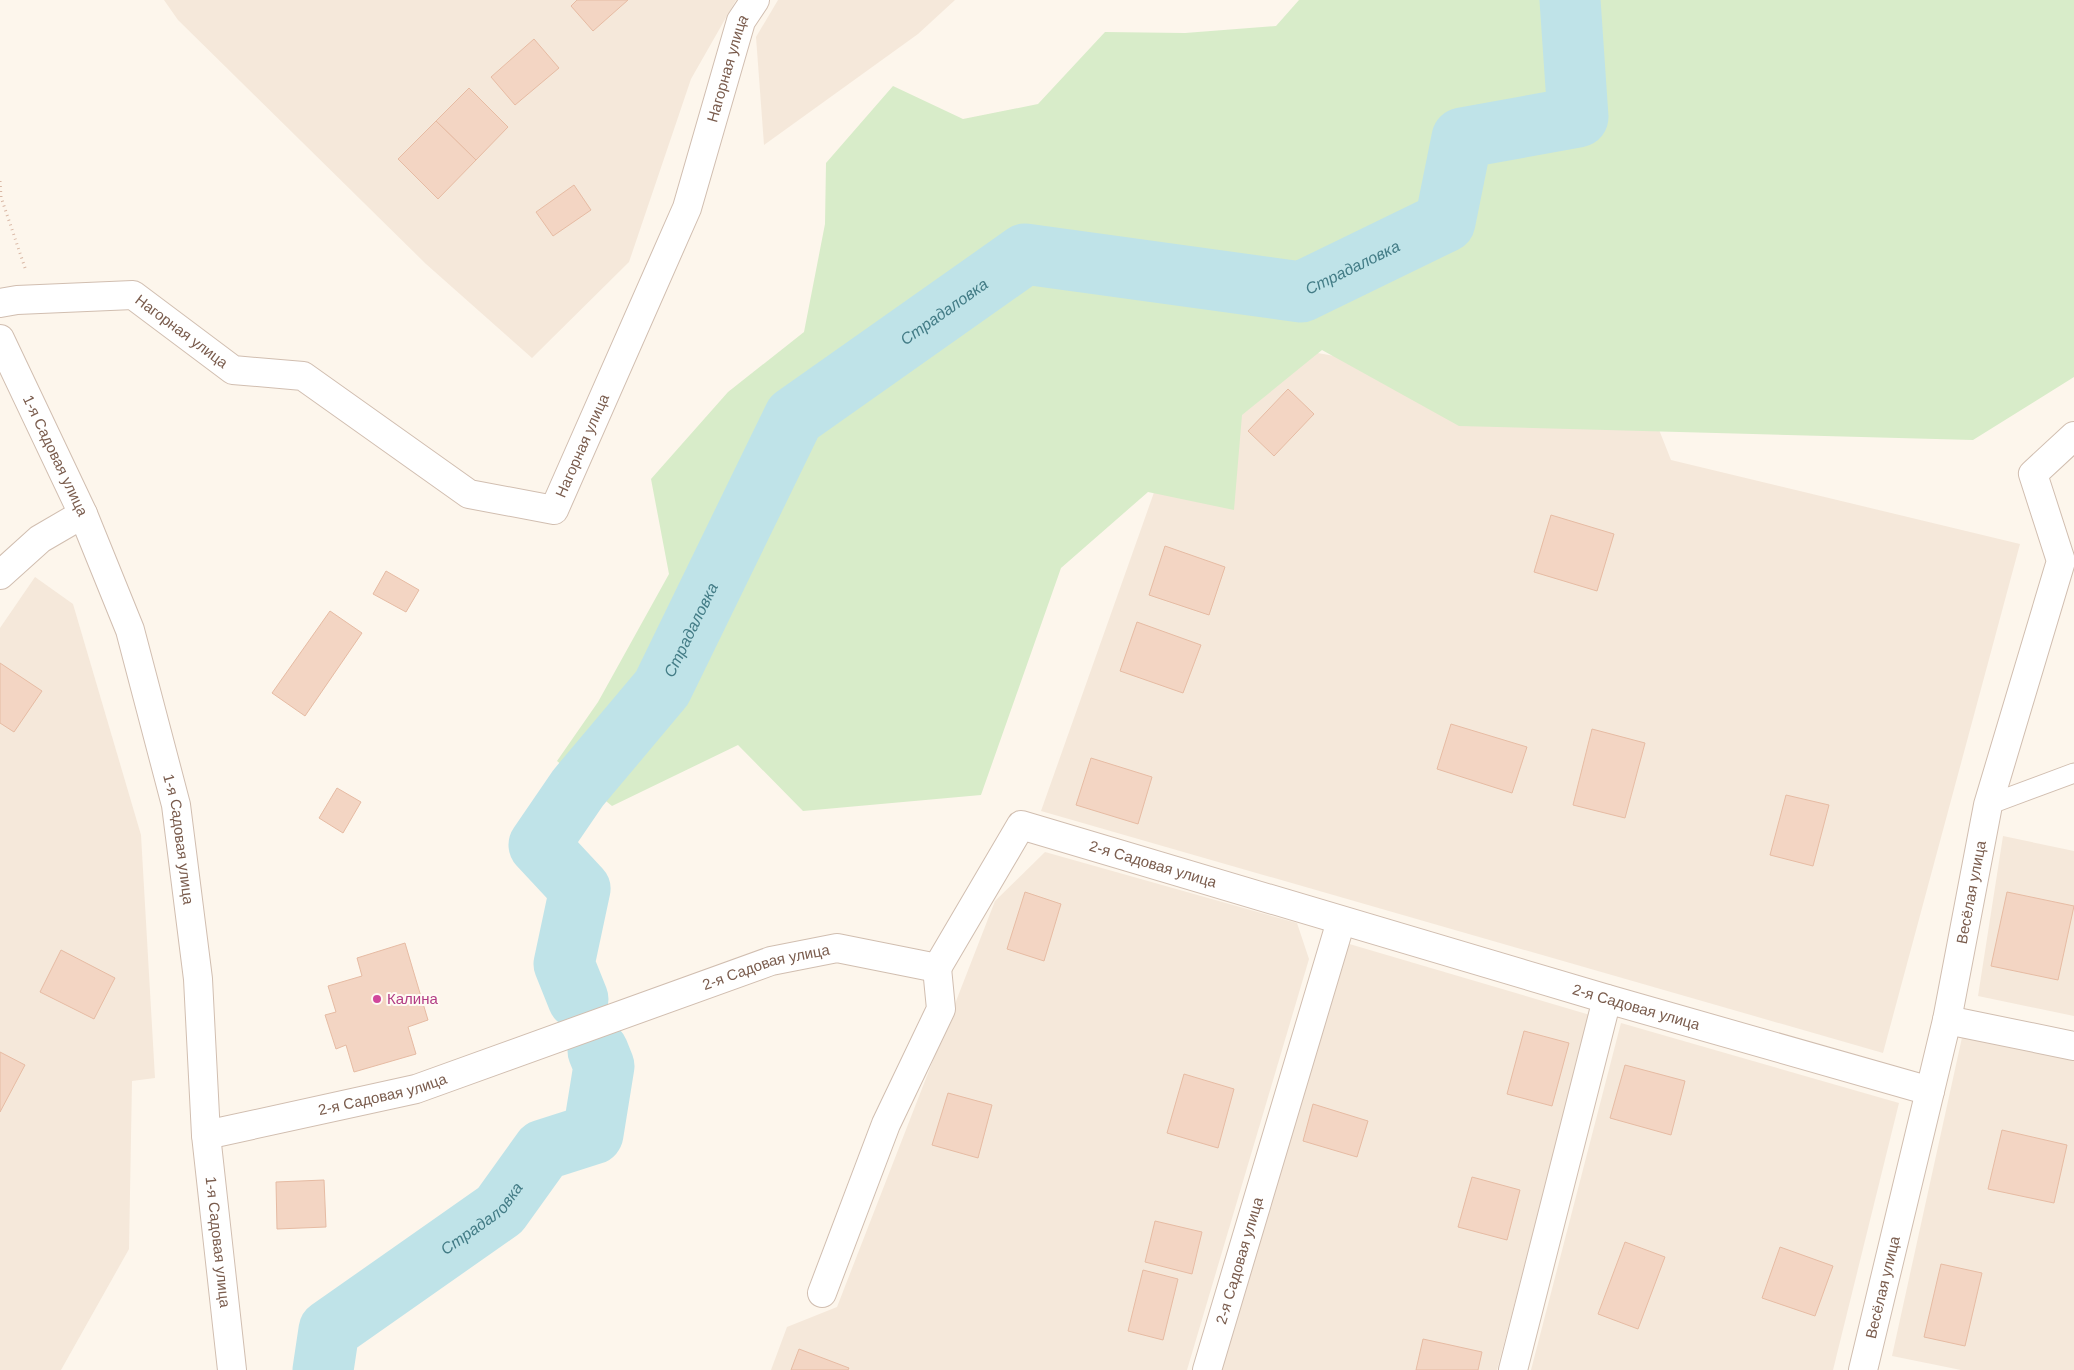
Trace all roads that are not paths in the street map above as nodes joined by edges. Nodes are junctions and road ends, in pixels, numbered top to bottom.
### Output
1 (755, 0) edge
2 (8, 302) edge
3 (0, 339) edge
4 (2074, 436) edge
5 (83, 514) junction
6 (0, 575) edge
7 (2074, 773) edge
8 (1988, 805) junction
9 (1341, 921) junction
10 (937, 968) junction
11 (1607, 999) junction
12 (1947, 1020) junction
13 (2074, 1046) edge
14 (1930, 1091) junction
15 (206, 1135) junction
16 (822, 1293) dead end
17 (232, 1370) edge
18 (1207, 1370) edge
19 (1513, 1370) edge
20 (1863, 1370) edge

1 - 2 street, Нагорная улица
3 - 5 street, 1-я Садовая улица
4 - 8 street, Весёлая улица
5 - 6 street
5 - 15 street, 1-я Садовая улица
7 - 8 lane
8 - 12 street, Весёлая улица
9 - 10 street, 2-я Садовая улица
9 - 11 street, 2-я Садовая улица
9 - 18 street, 2-я Садовая улица
10 - 15 street, 2-я Садовая улица
10 - 16 street
11 - 14 street, 2-я Садовая улица
11 - 19 street
12 - 13 street
12 - 14 street, Весёлая улица
14 - 20 street, Весёлая улица
15 - 17 street, 1-я Садовая улица

